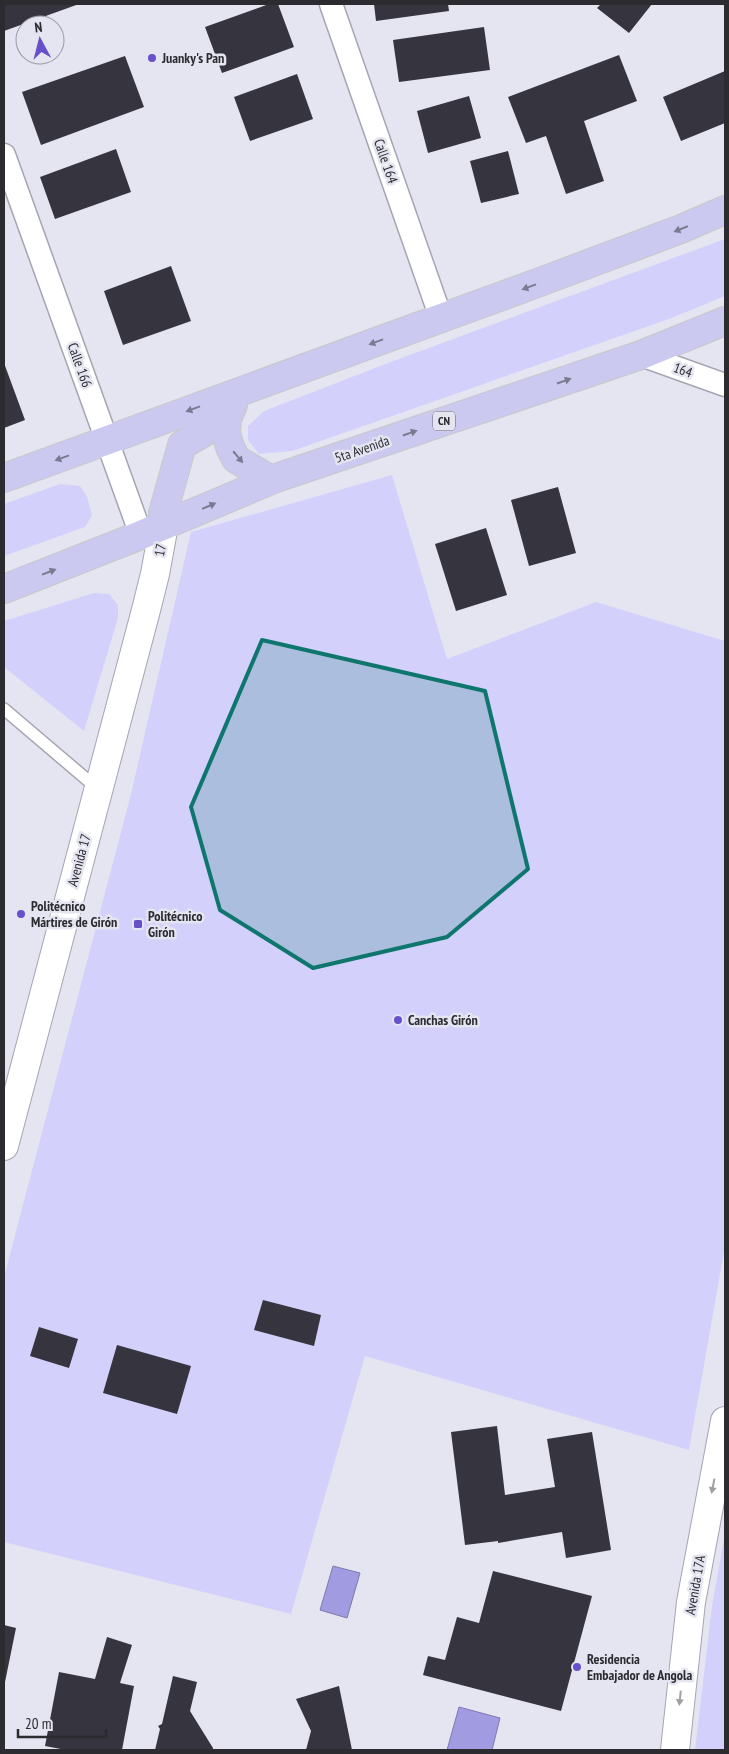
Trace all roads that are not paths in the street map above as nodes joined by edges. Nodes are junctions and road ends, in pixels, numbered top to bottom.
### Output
1 (331, 4) edge
2 (4, 155) edge
3 (725, 210) edge
4 (441, 318) junction
5 (725, 321) edge
6 (641, 355) junction
7 (725, 385) edge
8 (238, 392) junction
9 (227, 419) junction
10 (108, 441) junction
11 (4, 478) edge
12 (272, 480) junction
13 (152, 530) junction
14 (155, 574) joint
15 (4, 589) edge
16 (4, 709) edge
17 (98, 789) junction
18 (4, 1146) edge
19 (725, 1420) edge
20 (675, 1750) edge

1 - 4 street, Calle 164
2 - 10 street, Calle 166
3 -> 4 highway
4 -> 8 highway
5 - 6 highway, 5ta Avenida / CN
6 - 7 street, 164
12 -> 6 highway, 5ta Avenida / CN
8 - 9 highway
8 -> 10 highway
9 -> 12 highway
9 - 13 highway
10 -> 11 highway
10 - 13 street, Calle 166
13 -> 12 highway, 5ta Avenida / CN
13 - 14 street, Calle 166
15 -> 13 highway, 5ta Avenida / CN
14 - 17 street, Avenida 17
16 - 17 lane
17 - 18 street, Avenida 17
19 -> 20 street, Avenida 17A

